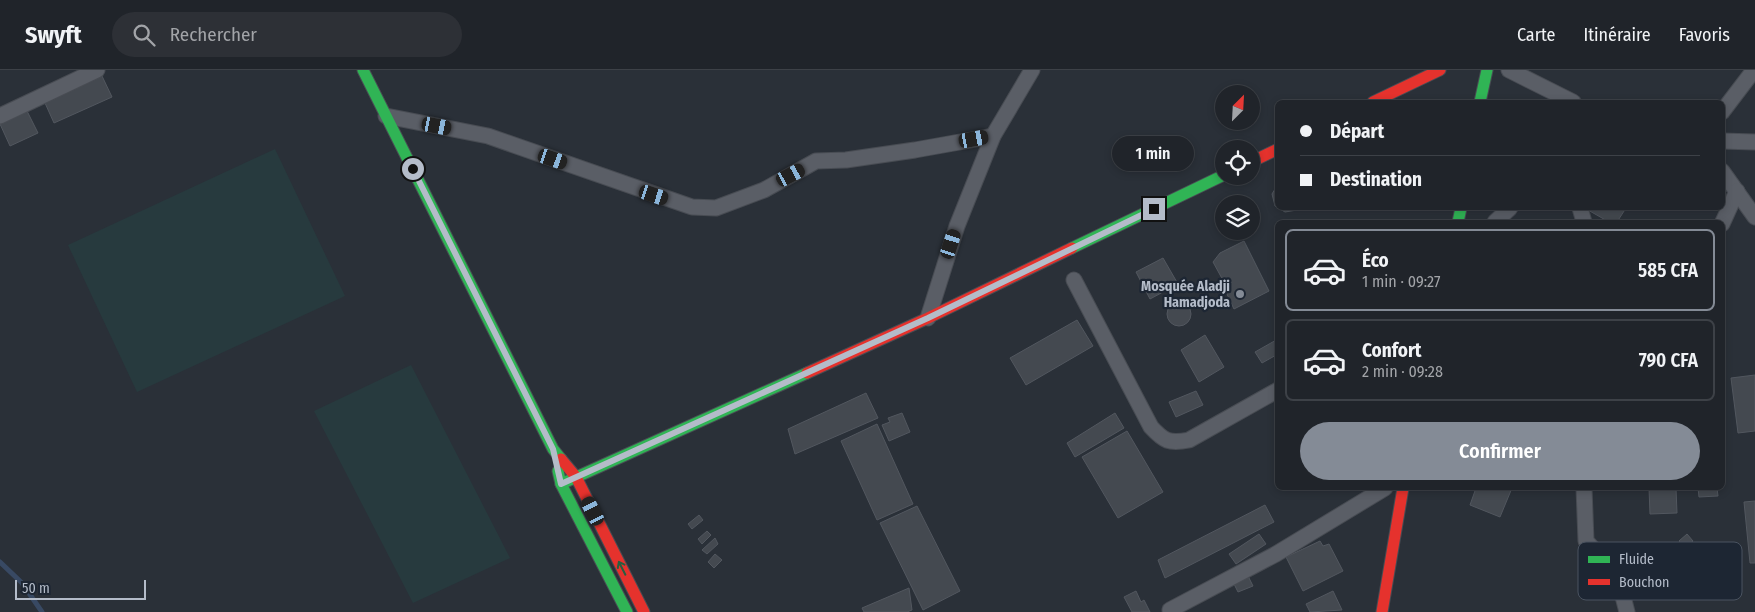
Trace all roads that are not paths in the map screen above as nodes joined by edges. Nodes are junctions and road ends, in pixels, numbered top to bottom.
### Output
1 (97, 70) edge
2 (363, 70) edge
3 (1032, 70) edge
4 (1440, 70) edge
5 (1487, 70) edge
6 (1509, 70) edge
7 (1754, 70) edge
8 (1377, 100) edge
9 (1480, 100) edge
10 (1569, 100) edge
11 (1725, 108) edge
12 (0, 116) edge
13 (386, 116) junction
14 (993, 136) junction
15 (1725, 141) edge
16 (1755, 142) edge
17 (1275, 150) edge
18 (1260, 158) edge
19 (1725, 175) edge
20 (1215, 179) edge
21 (1737, 191) junction
22 (1508, 210) edge
23 (1755, 217) edge
24 (1496, 220) edge
25 (1724, 220) edge
26 (1074, 280) dead end
27 (928, 318) junction
28 (1275, 392) edge
29 (553, 449) junction
30 (576, 477) junction
31 (561, 484) junction
32 (1382, 490) edge
33 (1403, 490) edge
34 (1584, 490) edge
35 (1587, 542) edge
36 (1170, 610) dead end
37 (627, 612) edge
38 (644, 612) edge
39 (1382, 612) edge

1 - 12 street
2 - 13 street
3 - 14 street
4 - 8 street
5 - 9 street
6 - 10 street
7 - 11 street
13 - 14 street
13 - 29 street
14 - 27 street
15 - 16 street
17 - 18 street
19 - 21 street
20 - 27 street
21 - 23 street
21 - 25 street
22 - 24 street
26 - 28 street
27 - 30 street
29 - 30 street
29 - 31 street
30 - 31 street
38 -> 30 street
31 - 37 street
32 - 36 street
33 - 39 street
34 - 35 street

